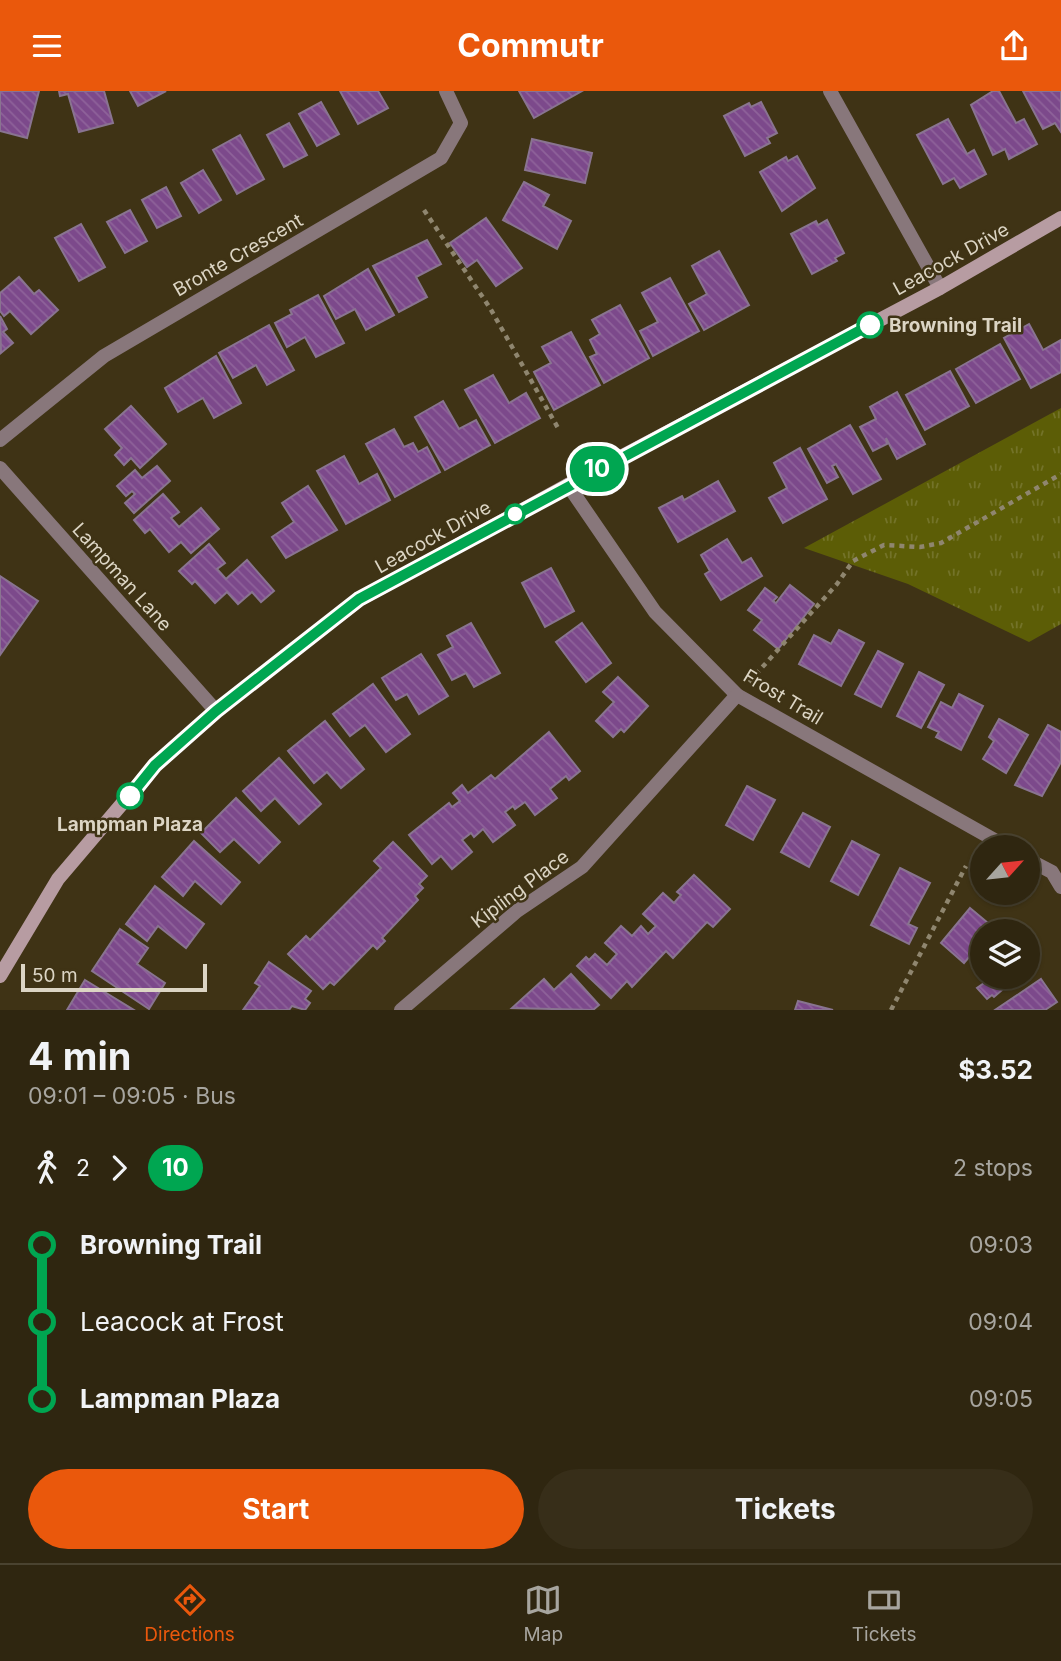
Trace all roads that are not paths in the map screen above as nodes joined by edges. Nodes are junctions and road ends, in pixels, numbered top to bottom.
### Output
1 (446, 91) edge
2 (830, 91) edge
3 (1061, 218) edge
4 (940, 288) junction
5 (0, 440) edge
6 (0, 468) edge
7 (568, 485) junction
8 (737, 695) junction
9 (216, 711) junction
10 (986, 835) edge
11 (1056, 869) edge
12 (1061, 887) edge
13 (0, 976) edge
14 (401, 1010) edge

1 - 5 street, Bronte Crescent
2 - 4 street
3 - 4 street, Leacock Drive
4 - 7 street, Leacock Drive
6 - 9 street, Lampman Lane
7 - 8 street, Frost Trail
7 - 9 street, Leacock Drive
8 - 10 street, Frost Trail
8 - 14 street, Kipling Place
9 - 13 street, Leacock Drive
11 - 12 street

